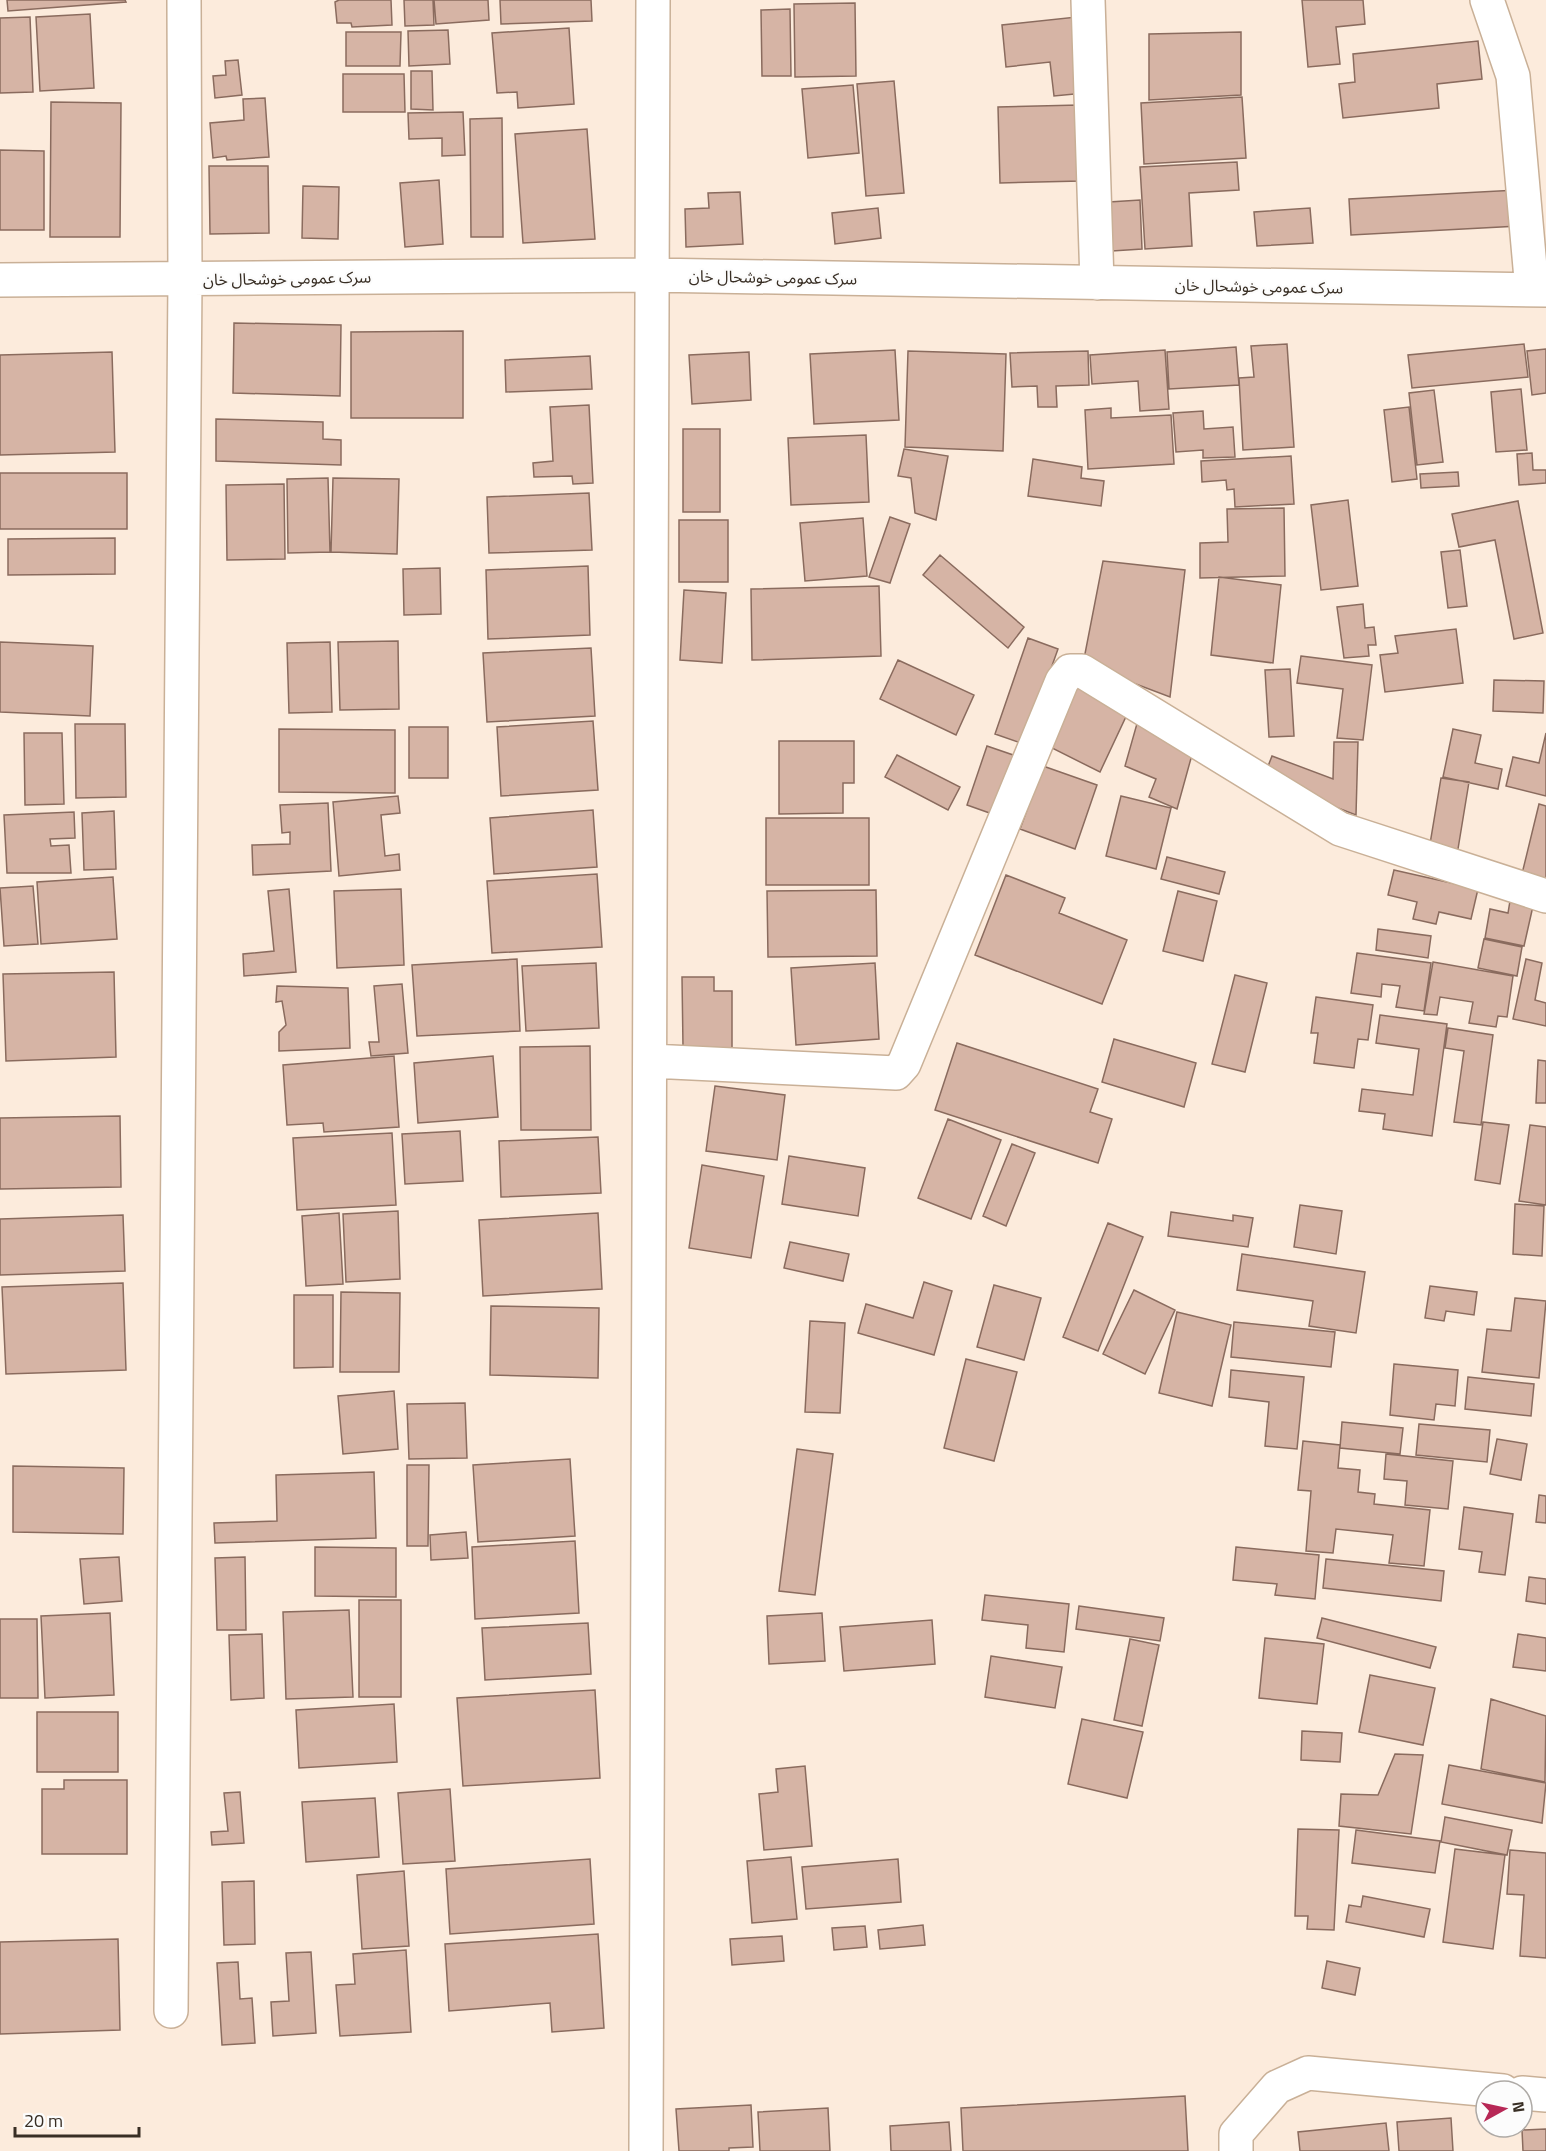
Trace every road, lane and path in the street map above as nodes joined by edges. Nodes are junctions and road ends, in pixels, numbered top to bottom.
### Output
1 (184, 0) edge
2 (653, 0) edge
3 (1088, 0) edge
4 (1487, 0) edge
5 (651, 275) junction
6 (185, 279) junction
7 (0, 280) edge
8 (1097, 283) junction
9 (1539, 290) edge
10 (1546, 896) edge
11 (651, 1061) junction
12 (171, 2011) dead end
13 (1474, 2088) edge
14 (646, 2151) edge
15 (1236, 2151) edge

1 - 6 street
2 - 5 street
3 - 8 street
4 - 9 street
5 - 6 street, سرک عمومی خوشحال خان
5 - 8 street, سرک عمومی خوشحال خان
5 - 11 street
6 - 7 street, سرک عمومی خوشحال خان
6 - 12 street
8 - 9 street, سرک عمومی خوشحال خان
10 - 11 street
11 - 14 street
13 - 15 street

